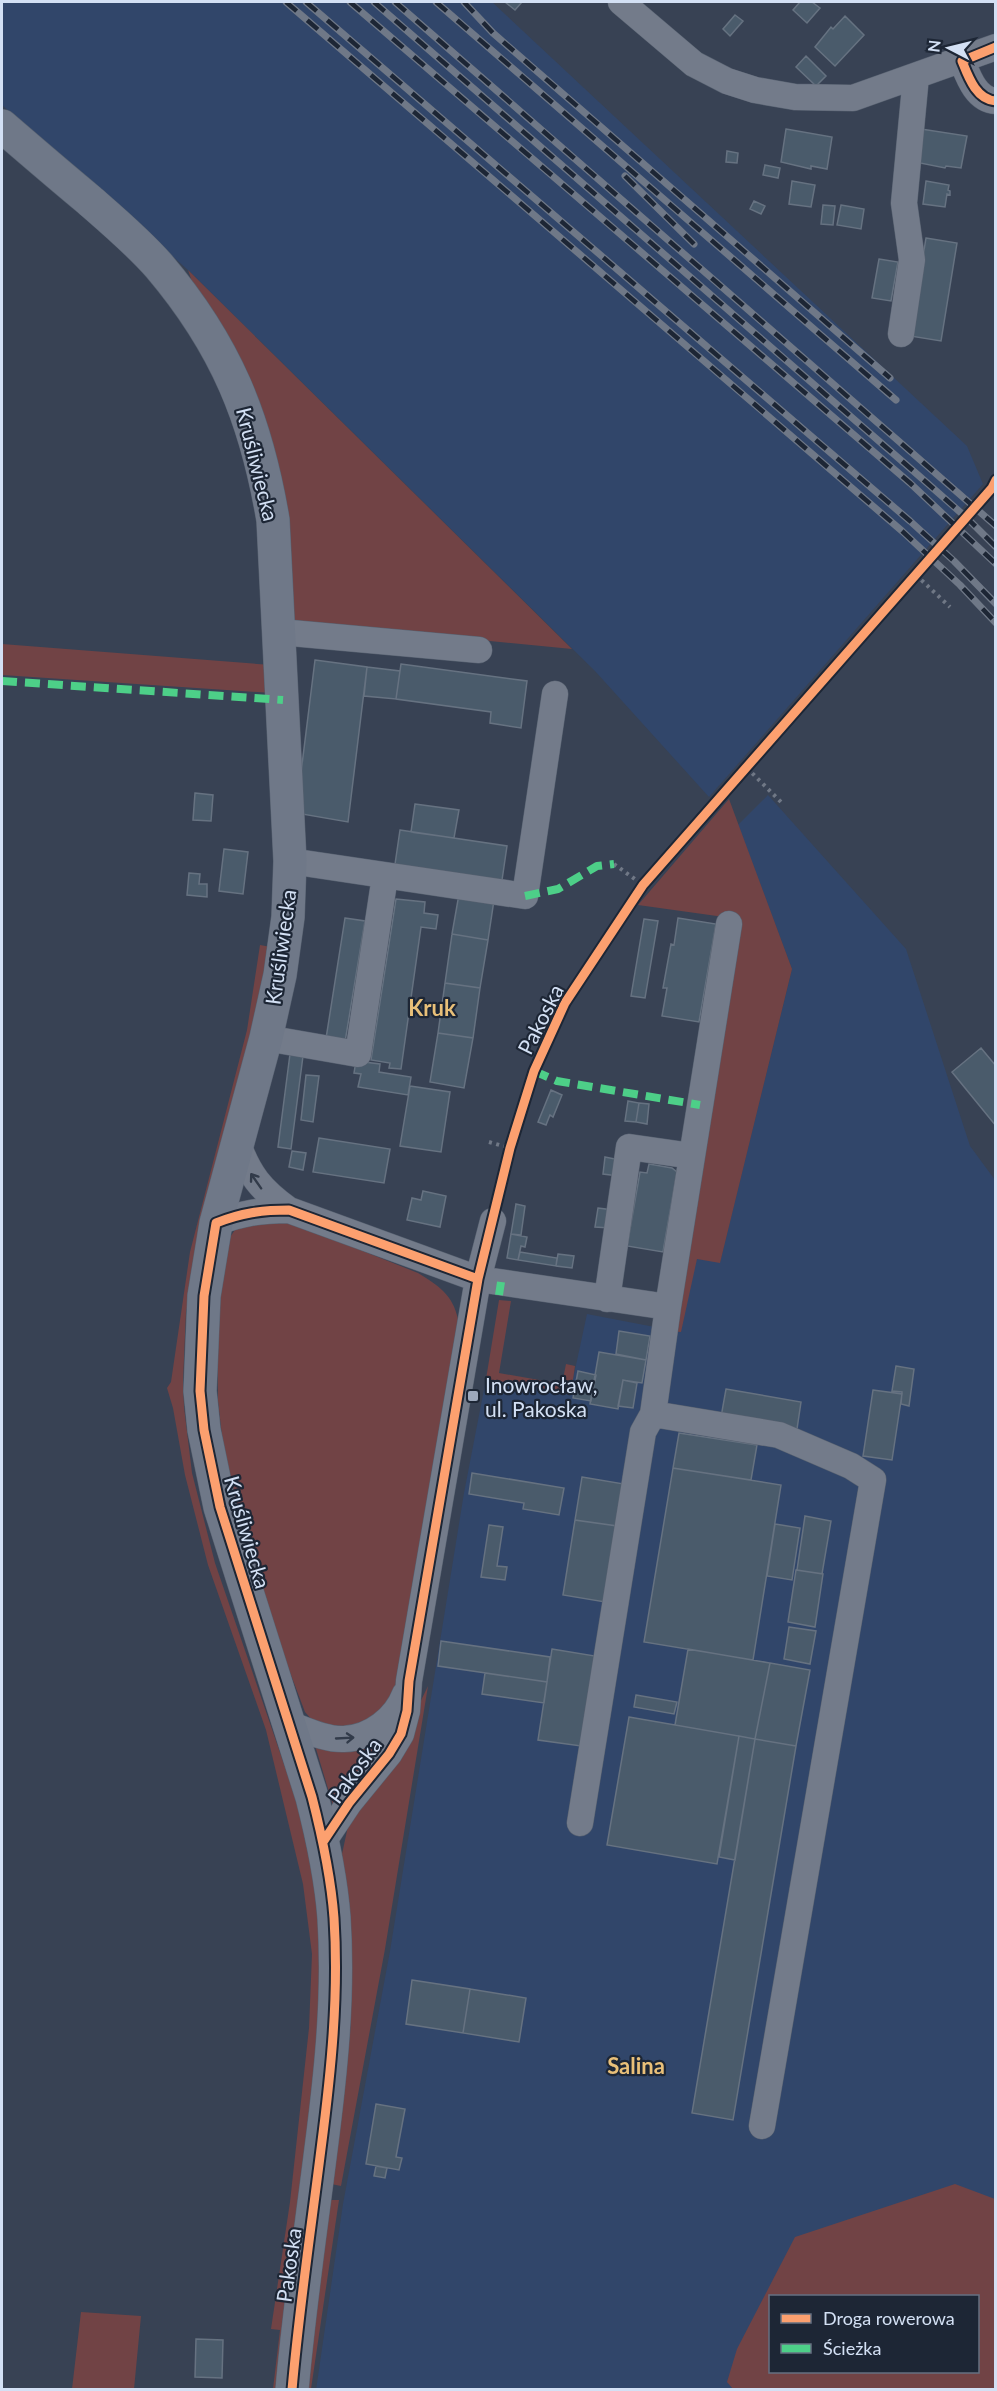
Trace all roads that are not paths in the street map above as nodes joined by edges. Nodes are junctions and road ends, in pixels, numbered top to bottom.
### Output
1 (621, 2) edge
2 (996, 47) edge
3 (962, 61) junction
4 (916, 76) junction
5 (996, 100) edge
6 (2, 126) edge
7 (901, 334) dead end
8 (280, 632) junction
9 (479, 650) dead end
10 (555, 694) dead end
11 (290, 861) junction
12 (385, 876) junction
13 (729, 924) dead end
14 (266, 1038) junction
15 (237, 1142) junction
16 (692, 1156) junction
17 (289, 1210) junction
18 (492, 1221) dead end
19 (216, 1223) junction
20 (478, 1279) junction
21 (607, 1299) junction
22 (668, 1307) junction
23 (653, 1414) junction
24 (409, 1681) junction
25 (289, 1724) junction
26 (580, 1823) dead end
27 (323, 1842) junction
28 (762, 2126) dead end
29 (292, 2390) edge

1 - 4 street
2 - 3 street
3 - 4 street
3 - 5 street
4 - 7 street
6 - 8 main road, Kruśliwiecka
8 - 9 street
8 - 11 main road, Kruśliwiecka
10 - 12 street
11 - 12 street
11 - 14 main road, Kruśliwiecka
12 - 14 street
13 - 16 street
14 - 15 main road, Kruśliwiecka
17 -> 15 street
15 - 19 main road, Kruśliwiecka
16 - 21 street
16 - 22 street
17 - 19 street
17 - 20 street
18 - 20 street, Pakoska
19 - 25 main road, Kruśliwiecka
20 - 21 street
20 - 24 street, Pakoska
21 - 22 street
22 - 23 street
23 - 26 street
23 - 28 street
25 -> 24 street, Pakoska
24 - 27 street, Pakoska
25 - 27 main road, Kruśliwiecka
27 - 29 main road, Pakoska

